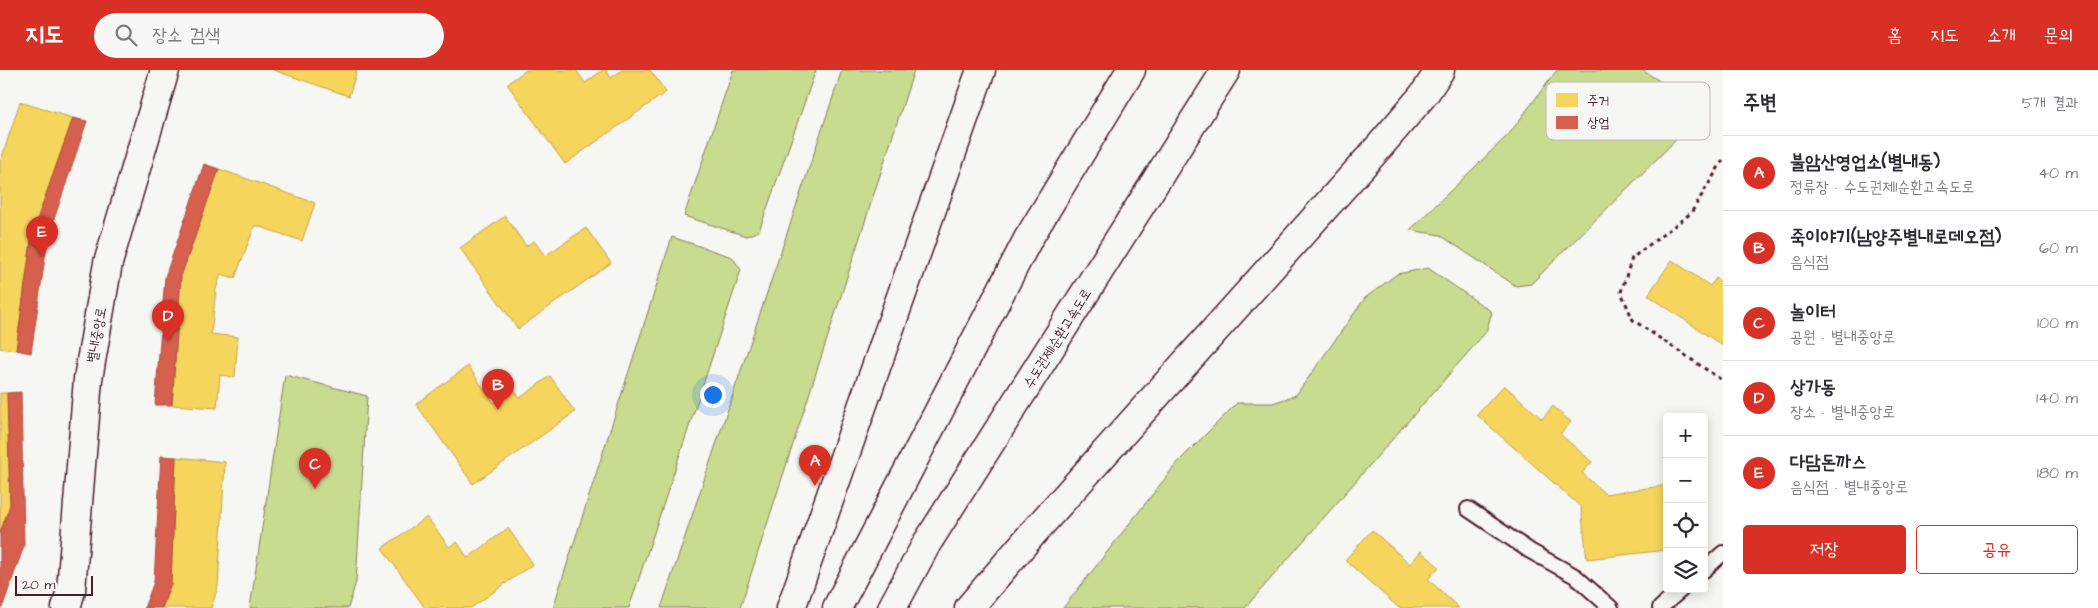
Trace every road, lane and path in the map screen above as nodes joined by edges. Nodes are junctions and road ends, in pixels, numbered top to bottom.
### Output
1 (165, 70) edge
2 (981, 70) edge
3 (1131, 70) edge
4 (1226, 70) edge
5 (1440, 70) edge
6 (1723, 160) edge
7 (1723, 380) edge
8 (1468, 509) dead end
9 (1723, 553) edge
10 (1708, 566) edge
11 (1677, 593) edge
12 (66, 608) edge
13 (792, 608) edge
14 (837, 608) edge
15 (892, 608) edge
16 (969, 608) edge
17 (1612, 608) edge
18 (1660, 608) edge

1 - 12 main road, 별내중앙로
2 - 13 main road
3 - 14 main road
4 - 15 main road, 수도권제1순환고속도로
5 - 16 main road
6 - 7 path
8 - 17 lane
9 - 10 lane
11 - 18 lane

